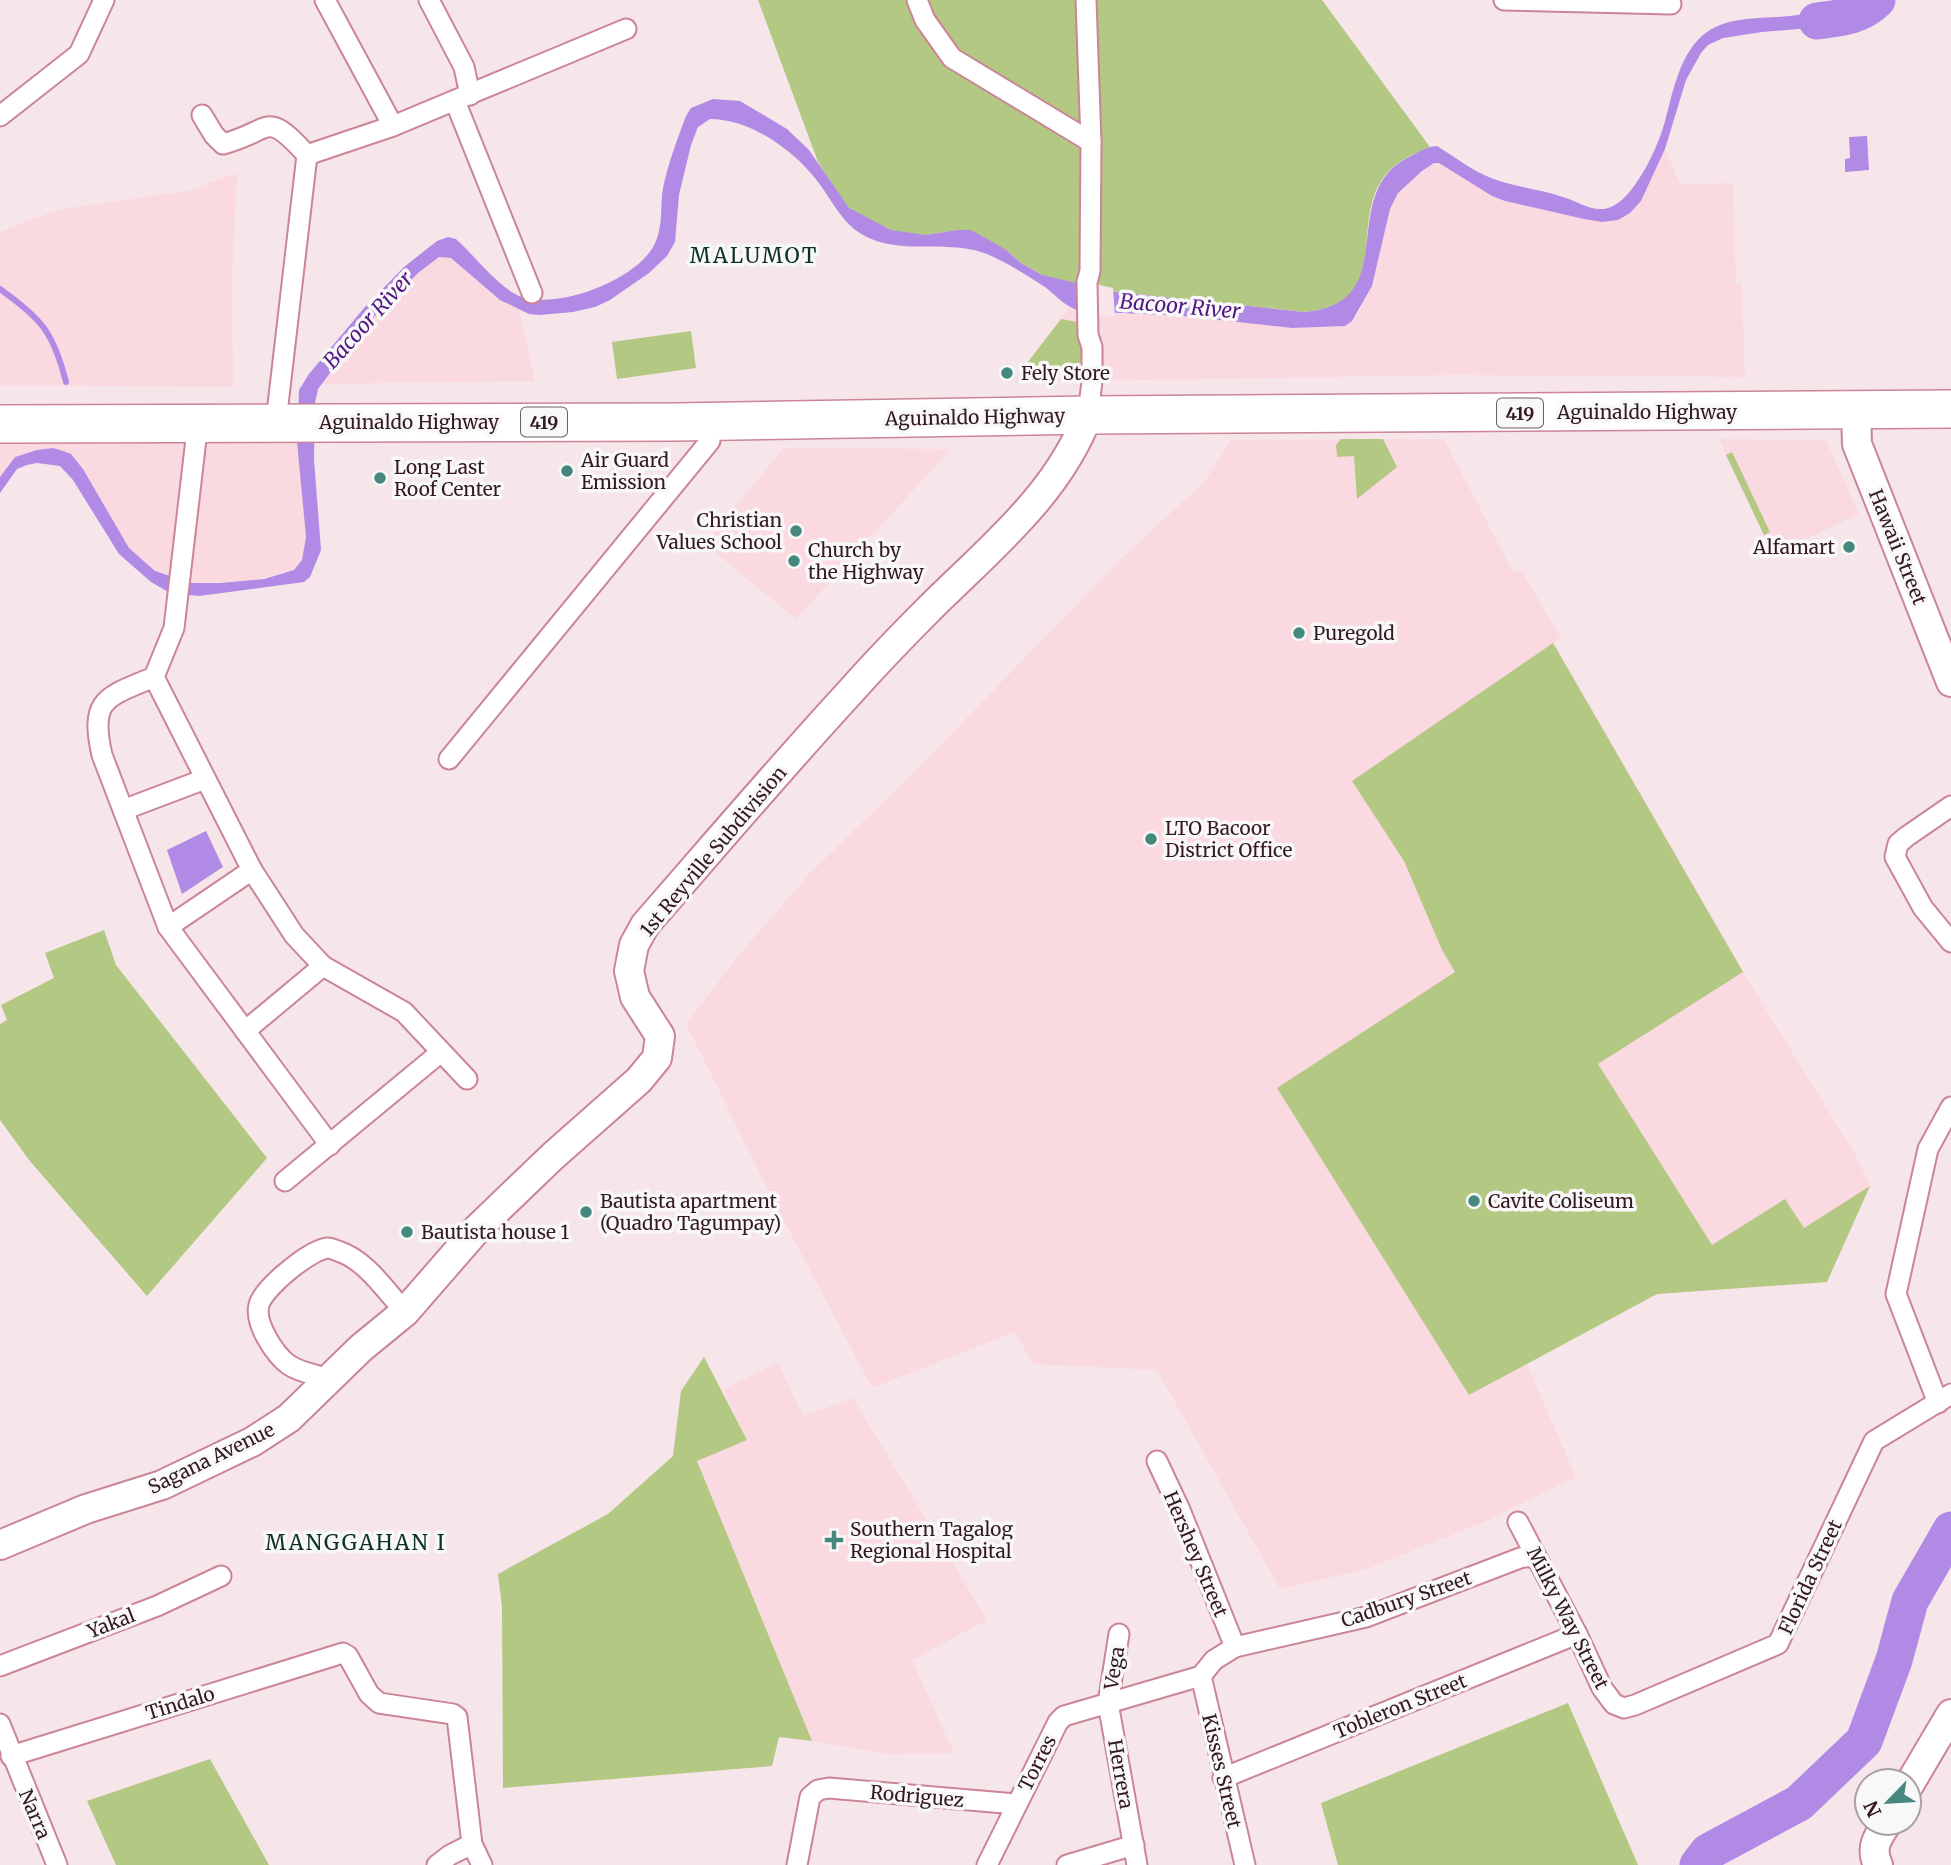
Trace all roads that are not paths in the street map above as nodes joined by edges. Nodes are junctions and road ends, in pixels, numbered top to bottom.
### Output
1 (104, 0) edge
2 (325, 0) edge
3 (429, 0) edge
4 (917, 0) edge
5 (1086, 0) edge
6 (1504, 0) edge
7 (1671, 4) dead end
8 (626, 29) dead end
9 (463, 98) junction
10 (202, 115) dead end
11 (0, 116) edge
12 (393, 126) junction
13 (1091, 142) junction
14 (307, 155) junction
15 (532, 293) dead end
16 (1951, 409) edge
17 (1856, 410) junction
18 (1088, 415) junction
19 (708, 421) junction
20 (198, 422) junction
21 (276, 422) junction
22 (0, 424) edge
23 (154, 677) junction
24 (1951, 682) edge
25 (449, 759) dead end
26 (205, 779) junction
27 (1951, 806) edge
28 (123, 810) junction
29 (252, 870) junction
30 (168, 927) junction
31 (1951, 942) edge
32 (323, 966) junction
33 (245, 1031) junction
34 (441, 1052) junction
35 (467, 1079) dead end
36 (1951, 1107) edge
37 (330, 1144) junction
38 (285, 1181) dead end
39 (405, 1312) junction
40 (330, 1379) junction
41 (1944, 1398) edge
42 (1157, 1461) dead end
43 (1518, 1522) dead end
44 (0, 1545) edge
45 (1537, 1560) junction
46 (221, 1576) dead end
47 (1119, 1634) dead end
48 (1577, 1634) junction
49 (1235, 1647) junction
50 (0, 1666) edge
51 (1201, 1676) junction
52 (1108, 1703) junction
53 (1624, 1708) joint
54 (1951, 1714) edge
55 (0, 1724) edge
56 (11, 1756) junction
57 (1920, 1767) edge
58 (1223, 1778) junction
59 (1016, 1804) junction
60 (1877, 1837) edge
61 (472, 1844) junction
62 (1134, 1845) junction
63 (57, 1865) edge
64 (437, 1865) edge
65 (482, 1865) edge
66 (797, 1865) edge
67 (987, 1865) edge
68 (1067, 1865) edge
69 (1137, 1865) edge
70 (1245, 1865) edge
71 (1878, 1865) edge

1 - 11 street
2 - 12 street
3 - 9 street
4 - 13 street
5 - 13 street
6 - 7 street
8 - 9 street
9 - 12 street
9 - 15 street
10 - 14 street
12 - 14 street
13 - 18 street
14 - 21 street
16 - 17 highway, Aguinaldo Highway / 419
17 - 18 highway, Aguinaldo Highway / 419
17 - 24 street, Hawaii Street
18 - 19 highway, Aguinaldo Highway / 419
18 - 39 street, 1st Reyville Subdivision
19 - 21 highway, Aguinaldo Highway / 419
19 - 25 street
20 - 21 highway, Aguinaldo Highway / 419
20 - 22 highway, Aguinaldo Highway / 419
20 - 23 street
23 - 26 street
23 - 28 street
26 - 28 street
26 - 29 street
27 - 31 street
28 - 30 street
29 - 30 street
29 - 32 street
30 - 33 street
32 - 33 street
32 - 34 street
33 - 37 street
34 - 35 street
34 - 37 street
36 - 41 street
37 - 38 street
39 - 40 street, 1st Reyville Subdivision
39 - 40 street
40 - 44 street, Sagana Avenue
41 - 53 street, Florida Street
42 - 49 street, Hershey Street
43 - 45 street, Milky Way Street
45 - 48 street, Milky Way Street
45 - 49 street, Cadbury Street
46 - 50 street, Yakal
47 - 52 street, Vega
48 - 53 street, Milky Way Street
48 - 58 street, Tobleron Street
49 - 51 street, Cadbury Street
51 - 52 street, Torres
51 - 58 street, Kisses Street
52 - 59 street, Torres
52 - 62 street, Herrera
54 - 57 street
55 - 56 street, Narra
56 - 61 street, Tindalo
56 - 63 street, Narra
58 - 70 street, Kisses Street
59 - 66 street, Rodriguez
59 - 67 street, Torres
60 - 71 street
61 - 64 street
61 - 65 street
62 - 68 street
62 - 69 street, Herrera

